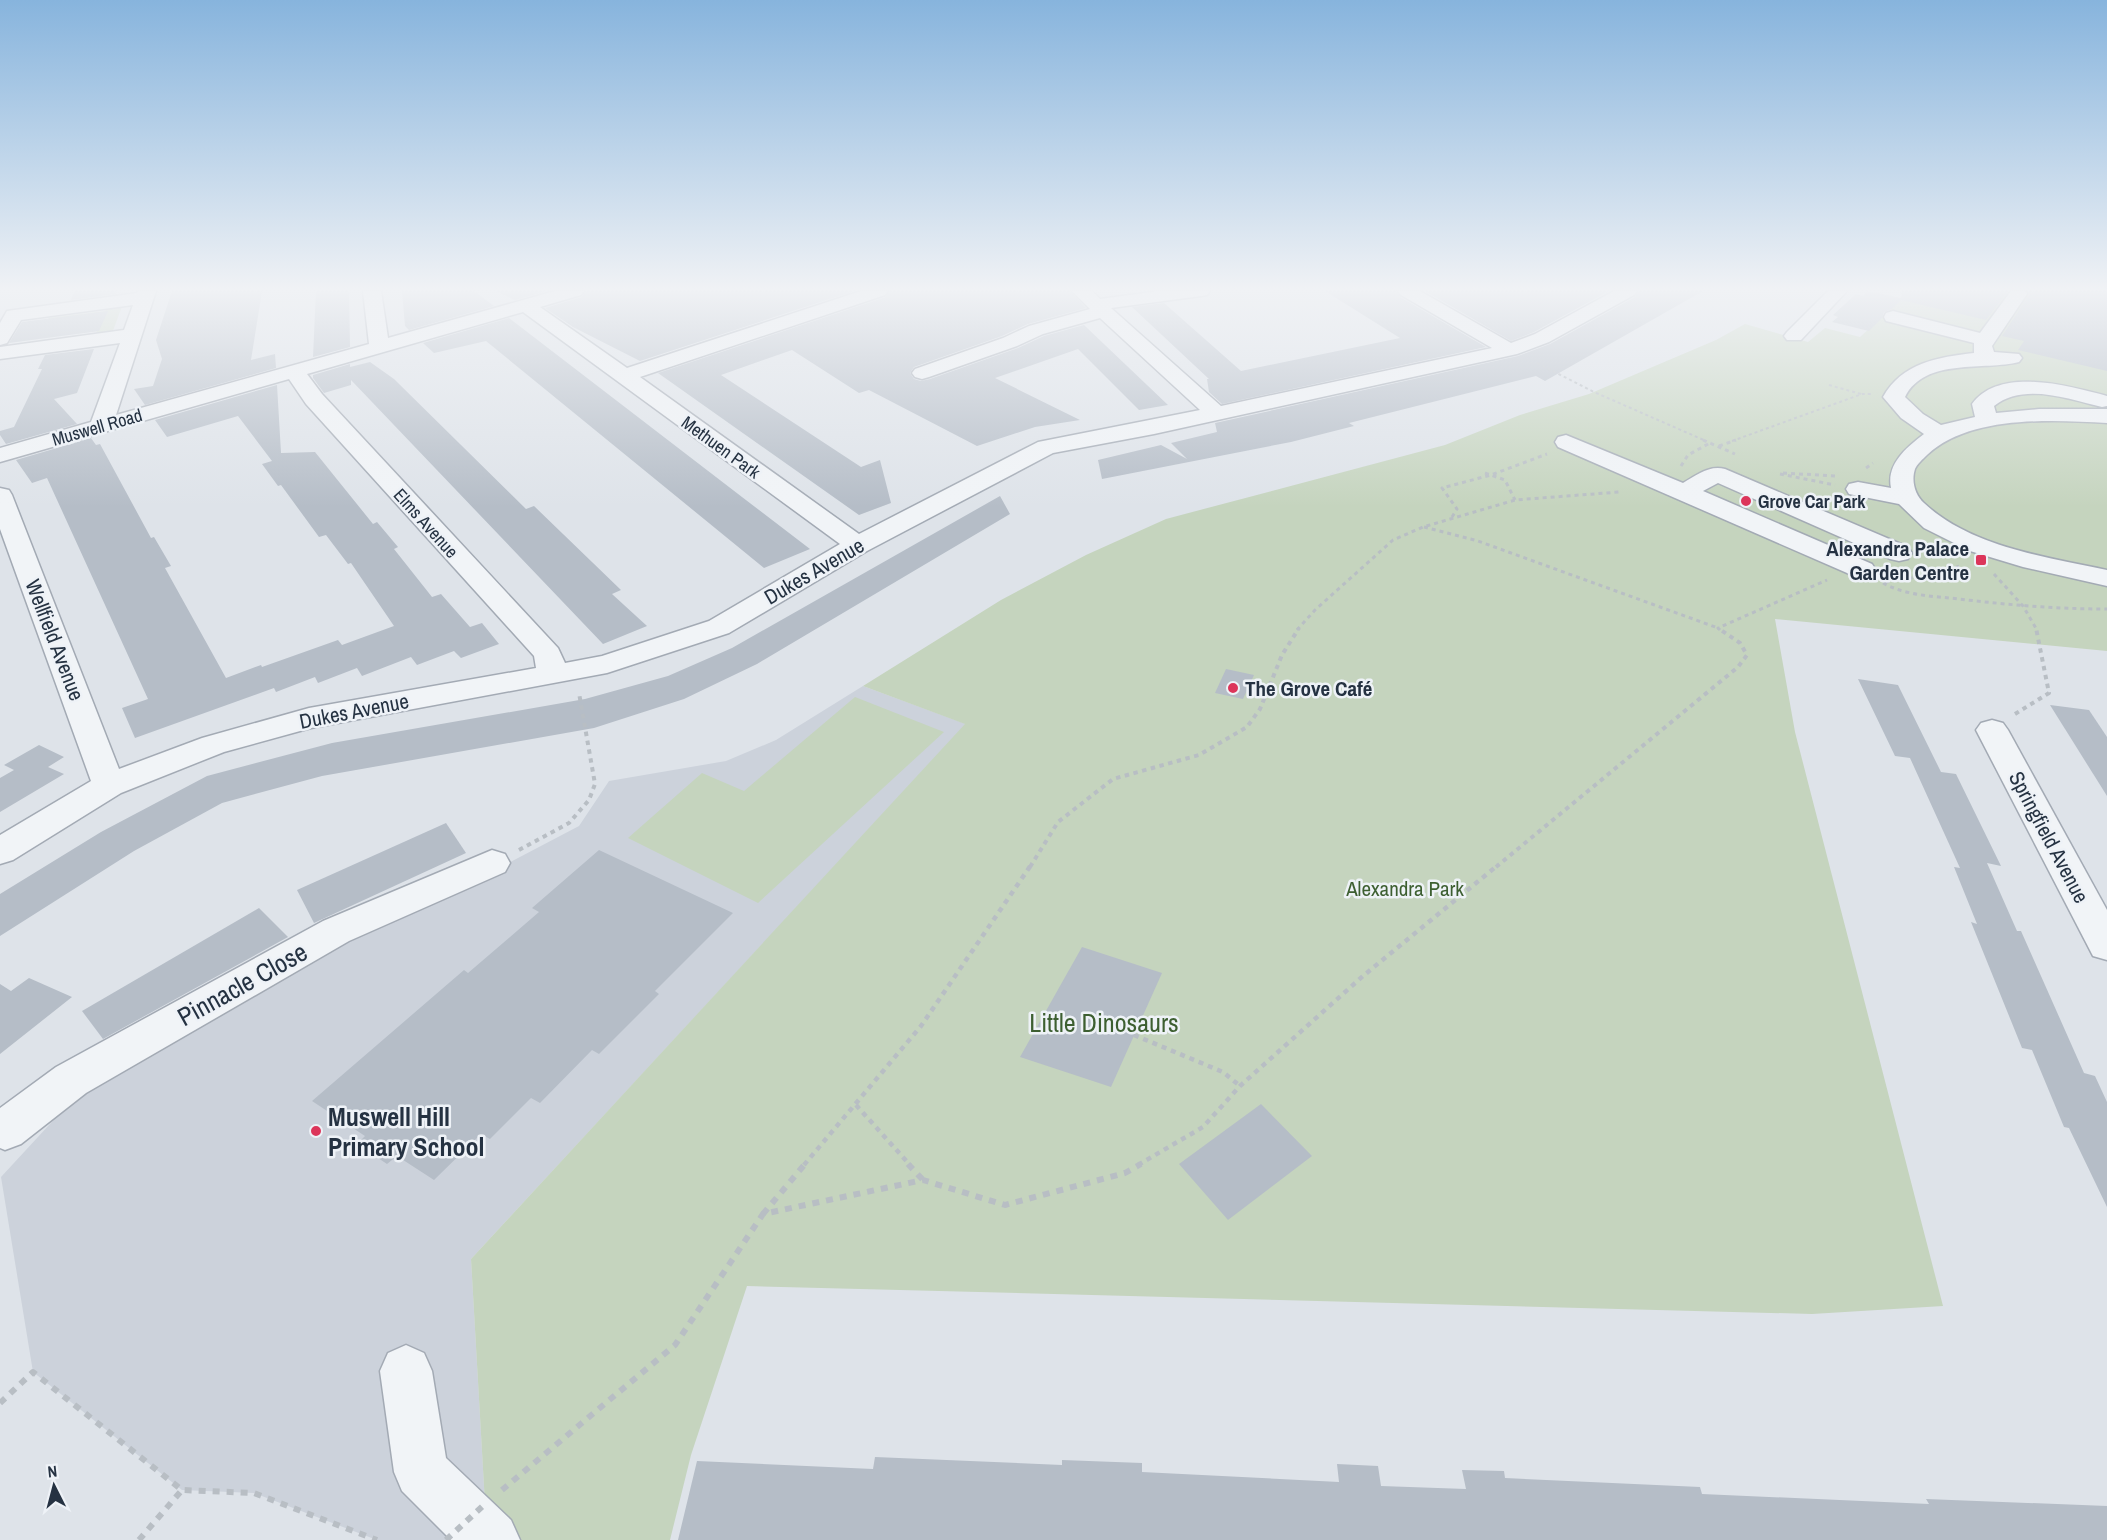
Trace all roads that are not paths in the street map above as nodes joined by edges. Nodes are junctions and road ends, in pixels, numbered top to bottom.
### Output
1 (123, 363) edge
2 (323, 363) edge
3 (605, 363) edge
4 (663, 363) edge
5 (951, 363) edge
6 (1160, 363) edge
7 (1450, 363) edge
8 (1945, 363) edge
9 (294, 371) junction
10 (922, 373) dead end
11 (623, 376) junction
12 (2107, 403) edge
13 (1216, 413) junction
14 (2107, 416) edge
15 (1988, 420) junction
16 (101, 426) junction
17 (1941, 434) junction
18 (1569, 443) road end
19 (0, 454) edge
20 (1853, 479) road end
21 (1684, 492) junction
22 (0, 495) edge
23 (1906, 498) junction
24 (1930, 520) junction
25 (858, 545) junction
26 (1899, 553) junction
27 (1874, 577) junction
28 (2107, 578) edge
29 (1828, 579) road end
30 (566, 681) junction
31 (1992, 730) road end
32 (109, 785) junction
33 (0, 850) edge
34 (492, 864) road end
35 (2107, 945) edge
36 (2, 1132) edge
37 (406, 1371) dead end
38 (488, 1522) edge

1 - 16 street
2 - 9 street, Muswell Road
3 - 11 street, Methuen Park
4 - 11 street
5 - 10 street
6 - 13 street
7 - 13 street, Dukes Avenue
8 - 17 street
9 - 16 street, Muswell Road
9 - 30 street, Elms Avenue
11 - 25 street, Methuen Park
12 - 15 street
13 - 25 street, Dukes Avenue
14 - 15 street
15 - 17 street
16 - 19 street, Muswell Road
17 - 23 street
18 - 21 street
20 - 23 street
21 - 26 street
21 - 27 street
22 - 32 street, Wellfield Avenue
23 - 24 street
24 - 26 street
24 - 28 street
25 - 30 street, Dukes Avenue
26 - 27 street
27 - 29 street
30 - 32 street, Dukes Avenue
31 - 35 street, Springfield Avenue
32 - 33 street, Dukes Avenue
34 - 36 street, Pinnacle Close
37 - 38 street

